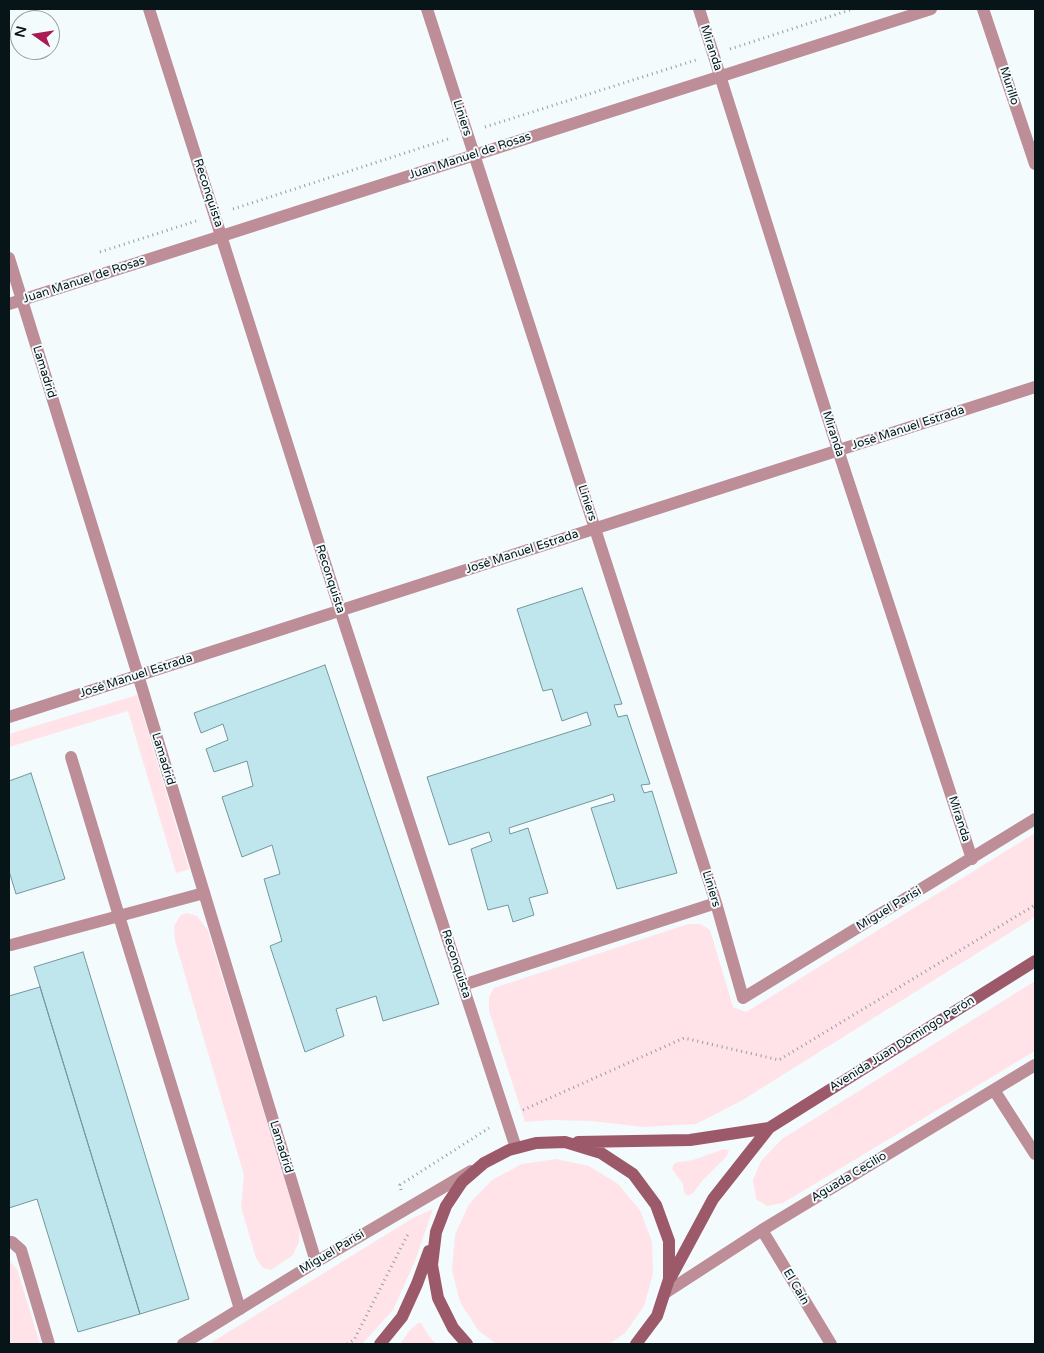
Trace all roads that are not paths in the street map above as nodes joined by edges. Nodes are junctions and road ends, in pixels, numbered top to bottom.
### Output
1 (149, 9) edge
2 (427, 9) edge
3 (698, 9) edge
4 (931, 9) edge
5 (983, 9) edge
6 (720, 76) junction
7 (475, 155) junction
8 (1035, 164) edge
9 (222, 236) junction
10 (9, 258) edge
11 (22, 300) junction
12 (9, 304) edge
13 (1035, 387) edge
14 (838, 450) junction
15 (595, 528) junction
16 (340, 610) junction
17 (138, 675) junction
18 (9, 717) edge
19 (71, 757) dead end
20 (1035, 819) edge
21 (972, 859) junction
22 (204, 893) junction
23 (716, 903) junction
24 (119, 916) junction
25 (11, 945) dead end
26 (1035, 961) edge
27 (462, 985) junction
28 (743, 998) joint
29 (1035, 1065) edge
30 (994, 1090) junction
31 (769, 1128) junction
32 (564, 1142) junction
33 (516, 1148) junction
34 (1035, 1154) edge
35 (484, 1163) junction
36 (762, 1230) junction
37 (436, 1232) junction
38 (9, 1242) edge
39 (316, 1262) junction
40 (670, 1279) junction
41 (665, 1293) junction
42 (240, 1309) junction
43 (49, 1344) edge
44 (183, 1344) edge
45 (380, 1344) edge
46 (467, 1344) edge
47 (636, 1344) edge
48 (831, 1344) edge

1 - 9 street, Reconquista
2 - 7 street, Liniers
3 - 6 street, Miranda
4 - 6 street, Juan Manuel de Rosas
5 - 8 street, Murillo
6 - 7 street, Juan Manuel de Rosas
6 - 14 street, Miranda
7 - 9 street, Juan Manuel de Rosas
7 - 15 street, Liniers
9 - 11 street, Juan Manuel de Rosas
9 - 16 street, Reconquista
10 - 11 street, Lamadrid
11 - 12 street, Juan Manuel de Rosas
11 - 17 street, Lamadrid
13 - 14 street, José Manuel Estrada
14 - 15 street, José Manuel Estrada
14 - 21 street, Miranda
15 - 16 street, José Manuel Estrada
15 - 23 street, Liniers
16 - 17 street, José Manuel Estrada
16 - 27 street, Reconquista
17 - 18 street, José Manuel Estrada
17 - 22 street, Lamadrid
19 - 24 street
20 - 21 street, Miguel Parisi
21 - 28 street, Miguel Parisi
22 - 24 street
22 - 39 street, Lamadrid
23 - 27 street
23 - 28 street, Liniers
24 - 25 street
24 - 42 street
26 - 31 main road, Avenida Juan Domingo Perón
27 - 33 street, Reconquista
29 - 30 street, Aguada Cecilio
30 - 34 street
30 - 36 street, Aguada Cecilio
31 - 32 main road, Avenida Juan Domingo Perón
31 - 40 main road, Avenida Juan Domingo Perón
32 - 33 main road, Avenida Juan Domingo Perón
32 - 40 main road, Avenida Juan Domingo Perón
33 - 35 main road, Avenida Juan Domingo Perón
35 - 37 main road, Avenida Juan Domingo Perón
35 - 39 street, Miguel Parisi
36 - 41 street, Aguada Cecilio
36 - 48 street, El Caín
37 - 45 main road, Avenida Juan Domingo Perón
37 - 46 main road, Avenida Juan Domingo Perón
38 - 43 street
39 - 42 street, Miguel Parisi
40 - 41 main road, Avenida Juan Domingo Perón
41 - 47 main road, Avenida Juan Domingo Perón
42 - 44 street, Miguel Parisi

